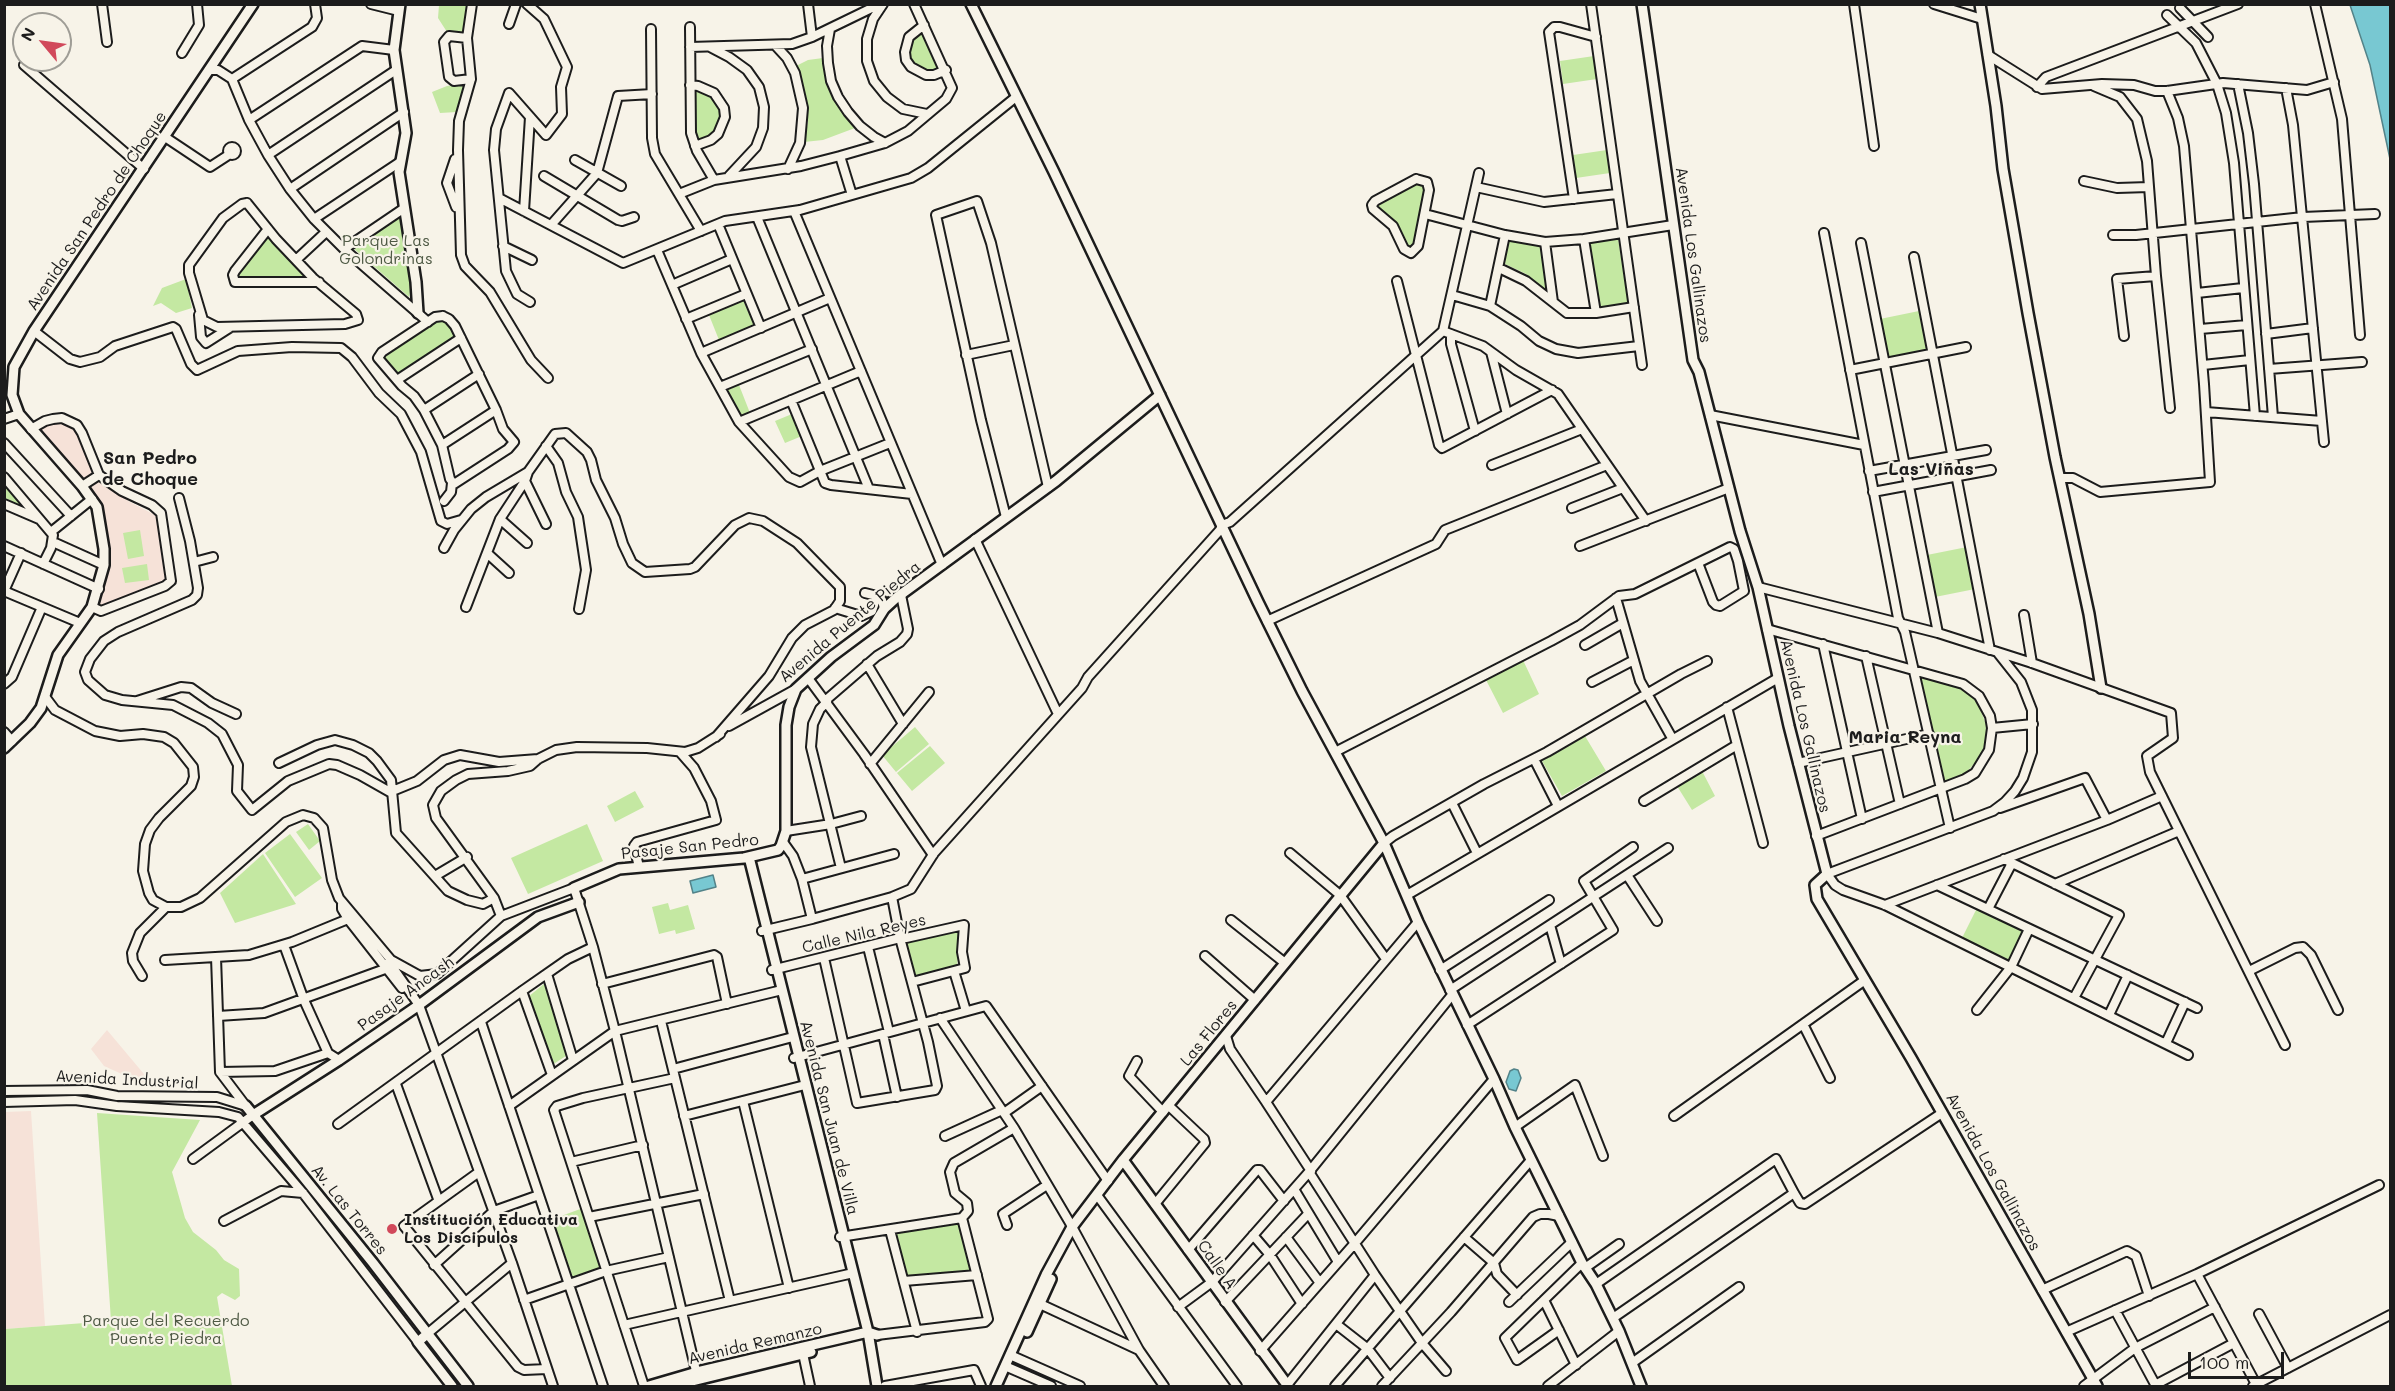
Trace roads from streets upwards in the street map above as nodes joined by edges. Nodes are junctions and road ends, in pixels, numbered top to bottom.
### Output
1 (102, 4) edge
2 (197, 4) edge
3 (253, 4) edge
4 (371, 4) edge
5 (472, 4) edge
6 (516, 4) edge
7 (527, 4) edge
8 (808, 4) edge
9 (881, 4) edge
10 (914, 4) edge
11 (971, 4) edge
12 (1591, 4) edge
13 (1642, 4) edge
14 (1854, 4) edge
15 (1934, 4) edge
16 (1980, 4) edge
17 (2238, 4) edge
18 (2315, 4) edge
19 (400, 8) edge
20 (2180, 8) dead end
21 (316, 9) edge
22 (2167, 15) dead end
23 (1982, 19) junction
24 (2193, 21) junction
25 (509, 24) dead end
26 (924, 25) junction
27 (690, 27) dead end
28 (2179, 27) junction
29 (651, 29) dead end
30 (830, 29) junction
31 (812, 37) junction
32 (1596, 37) junction
33 (2208, 37) dead end
34 (467, 38) junction
35 (107, 42) dead end
36 (775, 45) junction
37 (709, 47) junction
38 (690, 48) junction
39 (394, 50) junction
40 (182, 53) dead end
41 (1988, 55) junction
42 (209, 70) junction
43 (396, 70) junction
44 (946, 70) junction
45 (32, 72) edge
46 (232, 79) junction
47 (471, 79) junction
48 (2334, 82) junction
49 (2217, 84) junction
50 (2238, 84) junction
51 (690, 85) junction
52 (2091, 85) junction
53 (2037, 87) junction
54 (2286, 88) junction
55 (2166, 91) junction
56 (652, 94) junction
57 (1016, 97) junction
58 (404, 112) junction
59 (927, 114) junction
60 (530, 117) junction
61 (249, 120) junction
62 (165, 137) junction
63 (885, 142) junction
64 (695, 146) junction
65 (1874, 146) dead end
66 (230, 154) dead end
67 (268, 155) junction
68 (840, 156) junction
69 (575, 160) dead end
70 (400, 162) junction
71 (144, 169) junction
72 (788, 169) junction
73 (597, 173) junction
74 (1479, 173) dead end
75 (544, 176) dead end
76 (729, 177) junction
77 (714, 180) junction
78 (2084, 181) dead end
79 (621, 186) dead end
80 (1476, 187) junction
81 (2149, 187) junction
82 (290, 189) junction
83 (679, 194) junction
84 (1617, 194) junction
85 (852, 195) junction
86 (577, 196) junction
87 (499, 198) junction
88 (1574, 199) junction
89 (404, 209) junction
90 (524, 211) junction
91 (794, 211) junction
92 (1425, 214) junction
93 (2374, 214) dead end
94 (2350, 215) junction
95 (757, 216) junction
96 (634, 217) dead end
97 (2303, 217) junction
98 (314, 219) junction
99 (2257, 222) junction
100 (718, 224) junction
101 (2238, 224) junction
102 (551, 225) junction
103 (1673, 225) junction
104 (1467, 226) junction
105 (268, 229) junction
106 (2191, 229) junction
107 (701, 231) junction
108 (326, 232) junction
109 (1824, 233) dead end
110 (2152, 233) junction
111 (1622, 234) junction
112 (1505, 235) junction
113 (2113, 235) dead end
114 (1584, 239) junction
115 (1545, 242) junction
116 (1861, 243) dead end
117 (503, 246) junction
118 (344, 249) junction
119 (657, 250) junction
120 (1914, 257) dead end
121 (732, 259) junction
122 (297, 260) junction
123 (532, 260) dead end
124 (1499, 268) junction
125 (2156, 276) junction
126 (1397, 281) dead end
127 (319, 282) junction
128 (672, 285) junction
129 (2243, 288) junction
130 (2197, 292) junction
131 (746, 294) junction
132 (1452, 295) junction
133 (830, 298) junction
134 (530, 302) dead end
135 (1553, 302) junction
136 (1490, 306) junction
137 (1634, 307) junction
138 (199, 311) junction
139 (418, 312) junction
140 (797, 312) junction
141 (1596, 313) junction
142 (686, 319) junction
143 (428, 322) junction
144 (2247, 325) junction
145 (232, 326) junction
146 (761, 328) junction
147 (2313, 328) junction
148 (2200, 329) junction
149 (34, 331) junction
150 (1447, 333) junction
151 (2266, 334) junction
152 (2360, 335) dead end
153 (2124, 336) dead end
154 (461, 338) junction
155 (1014, 345) junction
156 (1639, 346) junction
157 (1966, 347) dead end
158 (812, 349) junction
159 (1491, 352) junction
160 (701, 353) junction
161 (1933, 354) junction
162 (966, 355) junction
163 (1417, 355) junction
164 (2250, 360) junction
165 (2362, 362) dead end
166 (1885, 363) junction
167 (1642, 365) dead end
168 (2202, 365) junction
169 (2317, 365) junction
170 (2269, 369) junction
171 (1850, 370) junction
172 (861, 372) junction
173 (479, 374) junction
174 (548, 378) dead end
175 (397, 380) junction
176 (827, 386) junction
177 (720, 387) junction
178 (1552, 390) junction
179 (1160, 395) junction
180 (791, 400) junction
181 (2170, 408) dead end
182 (424, 410) junction
183 (496, 410) junction
184 (2206, 412) junction
185 (19, 414) junction
186 (1507, 414) junction
187 (1710, 415) junction
188 (2255, 416) junction
189 (2273, 417) junction
190 (4, 419) edge
191 (2322, 421) junction
192 (739, 422) junction
193 (31, 429) junction
194 (1582, 429) junction
195 (1475, 431) junction
196 (2324, 442) dead end
197 (4, 443) edge
198 (890, 443) junction
199 (1864, 445) junction
200 (442, 446) junction
201 (546, 446) junction
202 (1986, 450) dead end
203 (1953, 456) junction
204 (856, 457) junction
205 (1905, 464) junction
206 (1492, 465) dead end
207 (1607, 465) junction
208 (1991, 470) dead end
209 (820, 471) junction
210 (1869, 471) junction
211 (528, 472) junction
212 (99, 475) junction
213 (1956, 476) junction
214 (4, 477) edge
215 (2060, 478) junction
216 (525, 481) junction
217 (452, 483) junction
218 (1909, 485) junction
219 (82, 486) junction
220 (1048, 487) junction
221 (1623, 488) junction
222 (1729, 488) junction
223 (869, 489) junction
224 (1873, 492) junction
225 (912, 494) junction
226 (179, 498) dead end
227 (92, 499) junction
228 (444, 501) dead end
229 (4, 504) edge
230 (1572, 508) dead end
231 (70, 516) junction
232 (1006, 517) junction
233 (462, 519) junction
234 (500, 519) junction
235 (42, 520) junction
236 (1646, 521) junction
237 (546, 524) dead end
238 (1222, 525) junction
239 (51, 532) junction
240 (975, 539) junction
241 (53, 542) junction
242 (526, 543) dead end
243 (4, 546) edge
244 (1580, 546) dead end
245 (444, 548) dead end
246 (487, 553) junction
247 (21, 554) junction
248 (213, 557) dead end
249 (194, 562) junction
250 (1698, 563) junction
251 (43, 564) junction
252 (104, 565) junction
253 (942, 565) junction
254 (509, 573) dead end
255 (1758, 587) junction
256 (99, 589) junction
257 (865, 593) dead end
258 (901, 595) junction
259 (877, 596) junction
260 (1616, 598) junction
261 (92, 607) junction
262 (466, 607) dead end
263 (42, 608) junction
264 (835, 608) junction
265 (579, 609) dead end
266 (884, 609) junction
267 (2024, 615) dead end
268 (1267, 621) junction
269 (1900, 622) junction
270 (80, 623) junction
271 (1623, 623) junction
272 (1767, 629) junction
273 (1938, 633) junction
274 (1585, 645) dead end
275 (1823, 645) junction
276 (1993, 651) junction
277 (1866, 656) junction
278 (1634, 660) junction
279 (1707, 662) dead end
280 (2032, 663) junction
281 (867, 664) junction
282 (1914, 669) junction
283 (8, 675) edge
284 (807, 678) junction
285 (1774, 681) junction
286 (1592, 682) dead end
287 (4, 684) edge
288 (2101, 688) junction
289 (796, 689) junction
290 (929, 692) dead end
291 (1647, 694) junction
292 (46, 698) junction
293 (137, 701) junction
294 (827, 701) junction
295 (1727, 707) junction
296 (236, 714) dead end
297 (1058, 714) junction
298 (2033, 723) junction
299 (903, 724) junction
300 (1992, 728) junction
301 (4, 732) edge
302 (1929, 734) junction
303 (716, 737) junction
304 (1672, 738) junction
305 (1886, 744) junction
306 (8, 745) edge
307 (1737, 745) junction
308 (680, 752) junction
309 (1847, 752) junction
310 (1335, 753) junction
311 (538, 759) junction
312 (1534, 759) junction
313 (279, 763) dead end
314 (1798, 763) junction
315 (870, 764) junction
316 (1941, 789) junction
317 (392, 791) junction
318 (2162, 796) junction
319 (1644, 801) dead end
320 (1452, 803) junction
321 (1900, 804) junction
322 (1558, 806) junction
323 (1993, 811) junction
324 (861, 816) dead end
325 (1862, 819) junction
326 (2107, 820) junction
327 (831, 824) junction
328 (1950, 828) junction
329 (786, 831) junction
330 (2180, 831) junction
331 (1816, 836) junction
332 (783, 842) junction
333 (1384, 843) junction
334 (1763, 843) dead end
335 (1633, 847) dead end
336 (1668, 848) dead end
337 (1290, 853) dead end
338 (894, 854) dead end
339 (1477, 854) junction
340 (933, 855) junction
341 (467, 857) junction
342 (747, 858) junction
343 (2008, 861) junction
344 (639, 867) junction
345 (841, 868) junction
346 (1827, 874) junction
347 (1627, 875) junction
348 (435, 876) junction
349 (802, 879) junction
350 (2055, 884) junction
351 (1937, 885) junction
352 (574, 888) junction
353 (1407, 895) junction
354 (1340, 896) junction
355 (892, 897) junction
356 (1593, 897) junction
357 (494, 898) junction
358 (1550, 900) dead end
359 (343, 902) junction
360 (579, 902) junction
361 (1885, 905) junction
362 (166, 907) junction
363 (1988, 909) junction
364 (501, 916) junction
365 (348, 919) junction
366 (812, 920) junction
367 (1231, 920) dead end
368 (1657, 921) dead end
369 (1418, 922) junction
370 (1550, 925) junction
371 (2029, 929) junction
372 (764, 931) junction
373 (900, 938) junction
374 (284, 945) junction
375 (593, 947) junction
376 (868, 947) junction
377 (380, 949) junction
378 (1205, 956) dead end
379 (216, 957) junction
380 (824, 958) junction
381 (1386, 959) junction
382 (165, 960) dead end
383 (2095, 960) junction
384 (1285, 963) junction
385 (1561, 964) junction
386 (2011, 967) junction
387 (386, 969) junction
388 (774, 970) junction
389 (1440, 970) junction
390 (954, 971) junction
391 (2249, 971) junction
392 (548, 974) junction
393 (2128, 975) junction
394 (142, 976) dead end
395 (1865, 980) junction
396 (912, 982) junction
397 (602, 984) junction
398 (779, 990) junction
399 (522, 991) junction
400 (1451, 992) junction
401 (2074, 998) junction
402 (304, 1000) junction
403 (1255, 1000) junction
404 (2185, 1002) junction
405 (727, 1004) junction
406 (419, 1005) junction
407 (2197, 1008) dead end
408 (1977, 1010) dead end
409 (2338, 1010) dead end
410 (966, 1011) junction
411 (2109, 1015) junction
412 (218, 1016) junction
413 (940, 1018) junction
414 (481, 1022) junction
415 (661, 1022) junction
416 (922, 1023) junction
417 (1467, 1024) junction
418 (1803, 1024) junction
419 (615, 1031) junction
420 (886, 1033) junction
421 (1226, 1036) junction
422 (789, 1038) junction
423 (2166, 1043) junction
424 (844, 1044) junction
425 (2285, 1045) dead end
426 (328, 1053) junction
427 (438, 1054) junction
428 (2188, 1055) dead end
429 (796, 1057) junction
430 (339, 1060) junction
431 (573, 1060) junction
432 (1137, 1061) dead end
433 (673, 1068) junction
434 (220, 1072) junction
435 (552, 1075) junction
436 (675, 1078) junction
437 (1830, 1078) dead end
438 (1494, 1079) junction
439 (396, 1084) junction
440 (801, 1086) junction
441 (1042, 1086) junction
442 (629, 1088) junction
443 (4, 1091) edge
444 (897, 1097) junction
445 (743, 1101) junction
446 (4, 1102) edge
447 (1266, 1102) junction
448 (246, 1106) junction
449 (509, 1106) junction
450 (1166, 1109) junction
451 (1003, 1112) junction
452 (1942, 1113) junction
453 (253, 1115) junction
454 (684, 1116) junction
455 (1674, 1116) dead end
456 (244, 1122) junction
457 (338, 1124) dead end
458 (1515, 1127) junction
459 (1014, 1128) junction
460 (945, 1136) dead end
461 (643, 1145) junction
462 (1603, 1156) dead end
463 (193, 1159) dead end
464 (1123, 1160) junction
465 (1531, 1160) junction
466 (571, 1162) junction
467 (480, 1172) junction
468 (1310, 1172) junction
469 (1108, 1181) junction
470 (1047, 1185) junction
471 (2379, 1185) dead end
472 (1294, 1190) junction
473 (303, 1193) junction
474 (1794, 1193) junction
475 (704, 1194) junction
476 (539, 1195) junction
477 (1097, 1195) junction
478 (438, 1199) junction
479 (1284, 1201) junction
480 (657, 1204) junction
481 (1155, 1204) junction
482 (494, 1211) junction
483 (1308, 1214) junction
484 (1559, 1216) junction
485 (589, 1217) junction
486 (963, 1218) junction
487 (224, 1221) dead end
488 (1007, 1225) dead end
489 (1072, 1227) junction
490 (890, 1230) junction
491 (1253, 1235) junction
492 (842, 1237) junction
493 (1464, 1237) junction
494 (1286, 1238) junction
495 (1572, 1242) junction
496 (1355, 1243) junction
497 (1618, 1244) dead end
498 (1063, 1245) junction
499 (1188, 1250) junction
500 (1270, 1255) junction
501 (669, 1257) junction
502 (1338, 1262) junction
503 (512, 1263) junction
504 (1494, 1263) junction
505 (434, 1265) junction
506 (1584, 1265) junction
507 (606, 1271) junction
508 (849, 1274) junction
509 (2197, 1274) junction
510 (977, 1275) junction
511 (1375, 1275) junction
512 (904, 1281) junction
513 (1212, 1282) junction
514 (1320, 1283) junction
515 (569, 1284) junction
516 (1596, 1284) junction
517 (1739, 1287) dead end
518 (789, 1288) junction
519 (2042, 1290) junction
520 (1517, 1295) junction
521 (2149, 1296) junction
522 (524, 1300) junction
523 (1544, 1300) junction
524 (730, 1301) junction
525 (465, 1302) junction
526 (1225, 1302) junction
527 (1509, 1302) dead end
528 (1040, 1304) junction
529 (1302, 1304) junction
530 (1178, 1307) junction
531 (2215, 1307) junction
532 (2115, 1310) junction
533 (1400, 1311) junction
534 (682, 1312) junction
535 (2259, 1314) dead end
536 (2391, 1315) edge
537 (1613, 1318) junction
538 (1336, 1324) junction
539 (624, 1325) junction
540 (1559, 1330) junction
541 (1619, 1331) junction
542 (917, 1332) junction
543 (2066, 1332) junction
544 (427, 1334) junction
545 (868, 1335) junction
546 (418, 1342) junction
547 (1422, 1342) junction
548 (2234, 1343) junction
549 (2135, 1348) junction
550 (1368, 1349) junction
551 (1139, 1350) junction
552 (1260, 1350) junction
553 (802, 1351) junction
554 (1012, 1356) junction
555 (1632, 1363) junction
556 (1576, 1365) junction
557 (1007, 1368) junction
558 (2288, 1368) junction
559 (547, 1369) junction
560 (1446, 1371) dead end
561 (698, 1376) junction
562 (946, 1376) junction
563 (1390, 1378) junction
564 (2095, 1383) edge
565 (452, 1386) edge
566 (468, 1386) edge
567 (553, 1386) edge
568 (603, 1386) edge
569 (647, 1386) edge
570 (672, 1386) edge
571 (810, 1386) edge
572 (873, 1386) edge
573 (878, 1386) edge
574 (885, 1386) edge
575 (942, 1386) edge
576 (981, 1386) edge
577 (996, 1386) edge
578 (1002, 1386) edge
579 (1051, 1386) edge
580 (1080, 1386) edge
581 (1164, 1386) edge
582 (1237, 1386) edge
583 (1287, 1386) edge
584 (1335, 1386) edge
585 (1382, 1386) edge
586 (1548, 1386) edge
587 (1641, 1386) edge
588 (2084, 1386) edge
589 (2155, 1386) edge
590 (2255, 1386) edge

1 - 35 street
2 - 40 street
3 - 42 street, Avenida San Pedro de Choque
4 - 19 street
5 - 34 street
6 - 25 street
7 - 60 street
8 - 31 street
9 - 30 street
9 - 59 street
10 - 26 street
11 - 57 street
12 - 32 street
13 - 103 street, Avenida Los Gallinazos
14 - 65 street
15 - 23 street
16 - 23 street
17 - 24 street
18 - 48 street
19 - 39 street
20 - 24 street
21 - 46 street
22 - 28 street
23 - 41 street
24 - 28 street
24 - 33 street
26 - 44 street
26 - 44 street
27 - 38 street
28 - 49 street
28 - 53 street
29 - 56 street
30 - 31 street
30 - 63 street
31 - 36 street
32 - 84 street
32 - 88 street
34 - 47 street
34 - 47 street
36 - 37 street
36 - 72 street
37 - 38 street
37 - 76 street
38 - 51 street
39 - 43 street
39 - 61 street
41 - 53 street
41 - 215 street
42 - 46 street
42 - 62 street, Avenida San Pedro de Choque
43 - 58 street
43 - 67 street
44 - 59 street
45 - 71 street
46 - 61 street
47 - 174 street
48 - 54 street
48 - 94 street
49 - 50 street
49 - 55 street
49 - 101 street
50 - 54 street
50 - 99 street
51 - 64 street
51 - 64 street
52 - 53 street
52 - 55 street
52 - 81 street
54 - 97 street
55 - 106 street
56 - 73 street
56 - 83 street
57 - 85 street
57 - 179 street
58 - 70 street
58 - 82 street
59 - 63 street
60 - 87 street
60 - 90 street
61 - 67 street
62 - 66 street
62 - 71 street, Avenida San Pedro de Choque
63 - 68 street
64 - 77 street
67 - 82 street
68 - 72 street
68 - 85 street
69 - 73 street
70 - 89 street
70 - 98 street
71 - 149 street, Avenida San Pedro de Choque
72 - 76 street
73 - 79 street
73 - 86 street
74 - 80 street
75 - 86 street
76 - 77 street
77 - 83 street
78 - 81 street
80 - 88 street
80 - 104 street
81 - 110 street
82 - 98 street
83 - 107 street
84 - 88 street
84 - 111 street
85 - 91 street
86 - 96 street
86 - 102 street
87 - 90 street
87 - 117 street
89 - 118 street
89 - 139 street
90 - 102 street
91 - 95 street
91 - 133 street
92 - 92 street
92 - 104 street
93 - 94 street
94 - 97 street
94 - 152 street
95 - 100 street
95 - 140 street
97 - 99 street
97 - 147 street
98 - 108 street
99 - 101 street
99 - 151 street
100 - 107 street
100 - 121 street
101 - 106 street
101 - 129 street
102 - 119 street
103 - 111 street
103 - 187 street, Avenida Los Gallinazos
104 - 112 street
104 - 132 street
105 - 122 street
105 - 127 street
105 - 138 street
106 - 110 street
106 - 130 street
107 - 119 street
108 - 118 street
108 - 122 street
109 - 171 street
110 - 113 street
110 - 125 street
111 - 114 street
111 - 137 street
112 - 115 street
112 - 124 street
114 - 115 street
114 - 141 street
115 - 135 street
116 - 166 street
117 - 123 street
117 - 134 street
118 - 139 street
119 - 128 street
120 - 161 street
121 - 128 street
121 - 131 street
122 - 127 street
124 - 135 street
124 - 136 street
125 - 153 street
125 - 181 street
126 - 163 street
127 - 145 street
128 - 142 street
129 - 130 street
129 - 144 street
130 - 148 street
131 - 142 street
131 - 146 street
132 - 136 street
132 - 150 street
133 - 140 street
133 - 172 street
135 - 141 street
136 - 156 street
137 - 141 street
137 - 156 street
138 - 145 street
138 - 145 street
139 - 143 street
140 - 146 street
140 - 158 street
142 - 160 street
143 - 154 street
143 - 175 street
144 - 148 street
144 - 164 street
146 - 160 street
147 - 151 street
147 - 169 street
148 - 168 street
149 - 185 street, Avenida San Pedro de Choque
149 - 233 street
150 - 159 street
150 - 163 street
150 - 195 street
151 - 170 street
154 - 173 street
154 - 175 street
155 - 162 street
155 - 162 street
155 - 220 street
156 - 167 street
157 - 161 street
158 - 176 street
158 - 177 street
159 - 178 street
159 - 186 street
160 - 177 street
161 - 166 street
161 - 203 street
162 - 232 street
163 - 195 street
163 - 238 street
164 - 168 street
164 - 188 street
165 - 169 street
166 - 171 street
166 - 205 street
168 - 184 street
169 - 170 street
169 - 191 street
170 - 189 street
171 - 199 street
172 - 176 street
172 - 198 street
173 - 182 street
173 - 183 street
175 - 182 street
176 - 180 street
176 - 204 street
177 - 192 street
178 - 186 street
178 - 194 street
179 - 220 street, Avenida Puente Piedra
179 - 238 street
180 - 192 street
180 - 209 street
182 - 200 street
183 - 200 street
183 - 217 street
184 - 188 street
184 - 215 street
185 - 190 street
185 - 193 street, Avenida San Pedro de Choque
186 - 195 street
187 - 199 street
187 - 222 street, Avenida Los Gallinazos
188 - 189 street
189 - 191 street
191 - 196 street
192 - 209 street
193 - 212 street
193 - 219 street, Avenida San Pedro de Choque
194 - 206 street
194 - 207 street
197 - 231 street
198 - 204 street
198 - 225 street
199 - 210 street
200 - 217 street
201 - 211 street
201 - 264 street
201 - 265 street
202 - 203 street
203 - 205 street
203 - 213 street
204 - 209 street
204 - 223 street
205 - 210 street
205 - 218 street
207 - 221 street
207 - 268 street
208 - 213 street
209 - 223 street
210 - 224 street
211 - 216 street
211 - 233 street
212 - 219 street
212 - 261 street
213 - 218 street
213 - 276 street
214 - 235 street
215 - 288 street
216 - 234 street
216 - 237 street
217 - 228 street
218 - 224 street
218 - 273 street
219 - 227 street, Avenida San Pedro de Choque
220 - 232 street, Avenida Puente Piedra
221 - 230 street
221 - 236 street
222 - 236 street
222 - 255 street, Avenida Los Gallinazos
223 - 225 street
224 - 269 street
225 - 253 street
226 - 249 street
227 - 231 street
227 - 252 street, Avenida San Pedro de Choque
229 - 235 street
231 - 239 street
232 - 240 street, Avenida Puente Piedra
233 - 245 street
234 - 242 street
234 - 246 street
235 - 239 street
236 - 244 street
238 - 268 street
238 - 297 street
239 - 241 street
240 - 253 street, Avenida Puente Piedra
240 - 297 street
241 - 251 street
241 - 252 street
243 - 247 street
246 - 254 street
246 - 262 street
247 - 251 street
247 - 263 street
248 - 249 street
249 - 293 street
250 - 250 street
250 - 260 street
251 - 256 street
252 - 256 street, Avenida San Pedro de Choque
253 - 258 street, Avenida Puente Piedra
255 - 269 street
255 - 272 street, Avenida Los Gallinazos
256 - 261 street, Avenida San Pedro de Choque
257 - 259 street
258 - 266 street, Avenida Puente Piedra
258 - 281 street
259 - 264 street
259 - 266 street
260 - 271 street
260 - 310 street
261 - 270 street, Avenida San Pedro de Choque
263 - 270 street
263 - 283 street
264 - 303 street
266 - 284 street, Avenida Puente Piedra
267 - 280 street
268 - 310 street
269 - 273 street
269 - 282 street
270 - 292 street, Avenida San Pedro de Choque
271 - 274 street
271 - 278 street
272 - 275 street
272 - 285 street, Avenida Los Gallinazos
273 - 276 street
275 - 277 street
275 - 309 street
276 - 280 street
276 - 298 street
277 - 282 street
277 - 305 street
278 - 286 street
278 - 291 street
279 - 291 street
280 - 288 street
281 - 294 street
281 - 299 street
282 - 300 street
282 - 302 street
283 - 287 street
284 - 289 street, Avenida Puente Piedra
284 - 294 street
285 - 295 street
285 - 314 street, Avenida Los Gallinazos
288 - 318 street
289 - 303 street, Avenida Puente Piedra
289 - 329 street, Pasaje San Pedro
290 - 299 street
291 - 304 street
291 - 312 street
292 - 306 street, Avenida San Pedro de Choque
292 - 362 street
293 - 296 street
293 - 317 street
294 - 315 street
294 - 327 street
295 - 304 street
295 - 307 street
297 - 340 street
298 - 300 street
298 - 323 street
299 - 315 street
300 - 316 street
301 - 306 street
302 - 305 street
302 - 316 street
303 - 308 street
304 - 322 street
305 - 309 street
305 - 321 street
307 - 319 street
307 - 334 street
308 - 311 street
308 - 344 street
309 - 314 street
309 - 325 street
310 - 333 street
311 - 317 street
311 - 341 street
312 - 320 street
312 - 322 street
313 - 317 street
314 - 331 street, Avenida Los Gallinazos
315 - 340 street
316 - 321 street
316 - 328 street
317 - 348 street
318 - 326 street
318 - 330 street
320 - 333 street
320 - 339 street
321 - 325 street
322 - 339 street
323 - 326 street
323 - 328 street
324 - 327 street
325 - 331 street
326 - 343 street
327 - 329 street
327 - 345 street
328 - 346 street
329 - 332 street, Pasaje San Pedro
330 - 350 street
330 - 391 street
331 - 346 street, Avenida Los Gallinazos
332 - 342 street, Pasaje San Pedro
332 - 349 street
333 - 353 street
333 - 354 street, Las Flores
335 - 356 street
336 - 347 street
337 - 354 street
338 - 345 street
339 - 353 street
340 - 355 street
341 - 348 street
341 - 357 street
342 - 344 street, Pasaje San Pedro
342 - 372 street, Avenida San Juan de Villa
343 - 350 street
343 - 351 street
343 - 363 street
344 - 352 street, Pasaje San Pedro
345 - 349 street
346 - 361 street
346 - 395 street, Avenida Los Gallinazos
347 - 356 street
347 - 368 street
348 - 357 street
349 - 366 street
350 - 383 street
351 - 361 street
351 - 363 street
352 - 360 street
352 - 364 street, Pasaje San Pedro
353 - 369 street
354 - 381 street
354 - 384 street, Las Flores
355 - 366 street
355 - 373 street
356 - 370 street
356 - 385 street
357 - 364 street
358 - 389 street
359 - 362 street, Pasaje San Pedro
359 - 365 street
359 - 377 street, Pasaje San Pedro
360 - 375 street
360 - 406 street, Pasaje Ancash
361 - 386 street
362 - 394 street
363 - 371 street
364 - 377 street, Pasaje San Pedro
365 - 374 street
365 - 387 street
366 - 372 street
367 - 384 street
369 - 381 street
369 - 389 street
370 - 385 street
370 - 400 street
371 - 383 street
371 - 386 street
372 - 388 street, Avenida San Juan de Villa
373 - 376 street, Calle Nila Reyes
373 - 390 street, Calle Nila Reyes
373 - 396 street
374 - 379 street
374 - 402 street
375 - 392 street
375 - 397 street
376 - 380 street, Calle Nila Reyes
376 - 420 street
377 - 406 street
378 - 403 street
379 - 382 street
379 - 412 street
380 - 388 street, Calle Nila Reyes
380 - 424 street
381 - 447 street
383 - 393 street
383 - 401 street
384 - 403 street, Las Flores
385 - 417 street
386 - 401 street
386 - 408 street
387 - 402 street
387 - 406 street
388 - 398 street, Avenida San Juan de Villa
389 - 400 street
390 - 396 street
390 - 410 street
391 - 409 street
391 - 425 street
392 - 399 street
392 - 431 street
393 - 404 street
393 - 411 street
395 - 418 street
395 - 452 street, Avenida Los Gallinazos
396 - 416 street
397 - 405 street
397 - 419 street
398 - 405 street
398 - 422 street, Avenida San Juan de Villa
398 - 429 street, Avenida San Juan de Villa
399 - 414 street
399 - 435 street
400 - 417 street
400 - 468 street
401 - 411 street
402 - 412 street
402 - 426 street
403 - 421 street, Las Flores
404 - 407 street
404 - 423 street
405 - 415 street
406 - 427 street
406 - 430 street, Pasaje Ancash
410 - 413 street
410 - 441 street
411 - 423 street
412 - 434 street
413 - 416 street
413 - 451 street
414 - 427 street
414 - 449 street
415 - 419 street
415 - 433 street
416 - 420 street
416 - 444 street
417 - 438 street
418 - 437 street
418 - 455 street
419 - 431 street
419 - 442 street
420 - 424 street
420 - 444 street
421 - 447 street
421 - 450 street, Las Flores
422 - 429 street, Avenida San Juan de Villa
422 - 433 street
423 - 428 street
424 - 429 street
424 - 444 street
426 - 430 street
426 - 434 street
427 - 439 street
427 - 467 street
429 - 440 street, Avenida San Juan de Villa
429 - 492 street, Avenida San Juan de Villa
430 - 453 street, Pasaje Ancash
431 - 435 street
432 - 450 street
433 - 436 street
434 - 448 street
435 - 449 street
436 - 442 street
436 - 454 street
438 - 458 street
438 - 496 street
439 - 457 street
439 - 478 street
440 - 445 street
440 - 492 street, Avenida San Juan de Villa
441 - 451 street
441 - 469 street
442 - 461 street
442 - 466 street
443 - 448 street, Avenida Industrial
445 - 454 street
445 - 518 street
446 - 456 street
447 - 468 street
448 - 453 street, Av. Las Torres
449 - 476 street
450 - 464 street, Las Flores
450 - 481 street
451 - 459 street
451 - 460 street
452 - 474 street
452 - 519 street, Avenida Los Gallinazos
453 - 456 street
453 - 544 street, Av. Las Torres
454 - 475 street
456 - 463 street
456 - 473 street, Av. Las Torres
458 - 462 street
458 - 465 street
459 - 470 street
459 - 486 street
461 - 466 street
461 - 480 street
464 - 469 street, Las Flores
464 - 481 street, Calle A
465 - 484 street
465 - 493 street
466 - 485 street
467 - 478 street
467 - 482 street
468 - 472 street
468 - 496 street
469 - 477 street, Las Flores
470 - 488 street
470 - 489 street
471 - 509 street
472 - 479 street
472 - 483 street
473 - 487 street
473 - 546 street, Av. Las Torres
474 - 516 street
474 - 537 street
475 - 480 street
475 - 524 street
476 - 482 street
476 - 515 street
477 - 489 street, Las Flores
477 - 530 street
478 - 505 street
479 - 491 street
479 - 499 street
480 - 485 street
480 - 501 street
481 - 499 street, Calle A
482 - 503 street
482 - 505 street
483 - 494 street
483 - 502 street
484 - 495 street
484 - 504 street
485 - 507 street
486 - 490 street
486 - 510 street
489 - 498 street, Las Flores
489 - 551 street
490 - 492 street
490 - 512 street
491 - 500 street
491 - 513 street
492 - 508 street, Avenida San Juan de Villa
492 - 545 street, Avenida San Juan de Villa
493 - 504 street
493 - 533 street
494 - 500 street
494 - 514 street
495 - 506 street
495 - 520 street
496 - 502 street
496 - 511 street
497 - 506 street
498 - 528 street, Las Flores
498 - 554 street, Las Flores
499 - 513 street, Calle A
500 - 526 street
500 - 529 street
501 - 507 street
501 - 534 street
502 - 514 street
503 - 522 street
503 - 525 street
504 - 520 street
504 - 547 street
505 - 525 street
506 - 516 street
506 - 523 street
507 - 515 street
507 - 539 street
508 - 518 street
508 - 545 street, Avenida San Juan de Villa
509 - 521 street
509 - 531 street
510 - 512 street
510 - 542 street
511 - 533 street
511 - 538 street
512 - 542 street
513 - 526 street, Calle A
513 - 530 street
514 - 529 street
515 - 522 street
515 - 568 street
516 - 537 street
517 - 555 street
518 - 524 street
519 - 521 street
519 - 543 street, Avenida Los Gallinazos
520 - 527 street
521 - 532 street
522 - 559 street
523 - 540 street
523 - 540 street
524 - 534 street
525 - 544 street
525 - 559 street
526 - 552 street, Calle A
528 - 551 street
528 - 554 street, Las Flores
529 - 552 street
530 - 582 street
531 - 548 street
531 - 549 street
532 - 543 street
532 - 549 street
533 - 547 street
533 - 550 street
534 - 539 street
534 - 561 street
535 - 558 street
536 - 558 street
537 - 541 street
538 - 550 street
538 - 583 street
539 - 569 street
540 - 556 street
541 - 555 street
541 - 556 street
542 - 545 street
543 - 564 street, Avenida Los Gallinazos
544 - 546 street
544 - 566 street, Av. Las Torres
545 - 553 street, Avenida Remanzo
545 - 572 street, Avenida San Juan de Villa
545 - 573 street, Avenida San Juan de Villa
546 - 565 street, Av. Las Torres
547 - 560 street
547 - 563 street
548 - 589 street
548 - 590 street
549 - 564 street
549 - 589 street
550 - 563 street
550 - 584 street
551 - 581 street
552 - 583 street, Calle A
553 - 561 street, Avenida Remanzo
553 - 571 street
554 - 557 street, Las Flores
554 - 580 street
555 - 587 street
556 - 586 street
557 - 577 street, Las Flores
557 - 578 street, Las Flores
557 - 579 street
558 - 590 street
559 - 567 street
561 - 569 street, Avenida Remanzo
561 - 570 street, Avenida Remanzo
562 - 574 street
562 - 575 street
562 - 576 street
563 - 585 street
564 - 588 street

